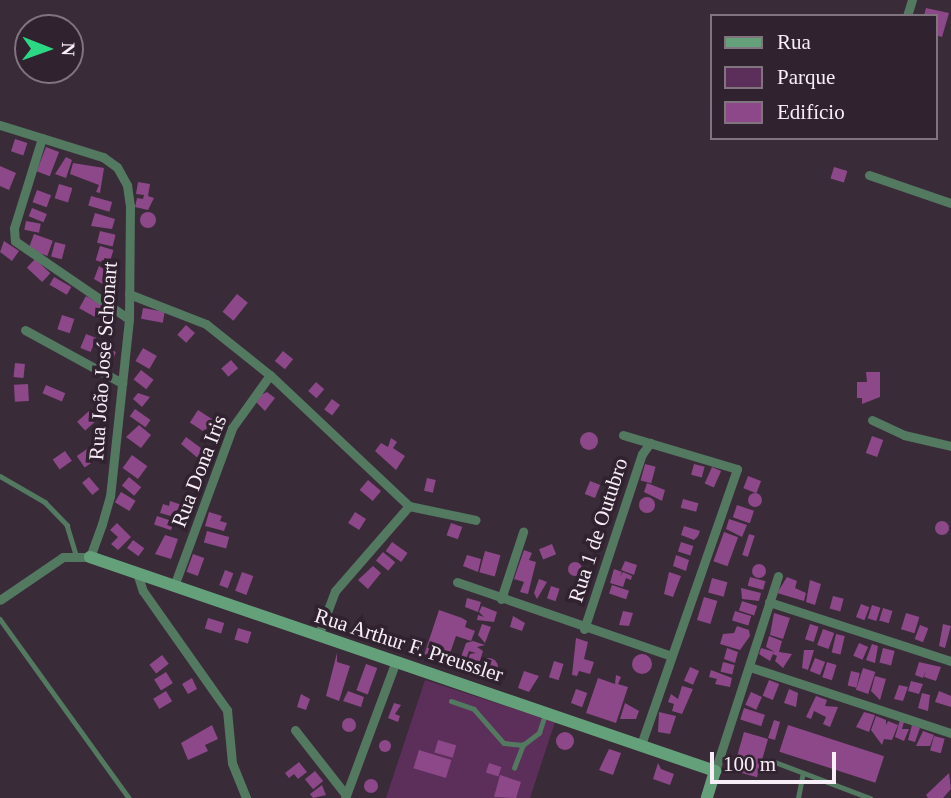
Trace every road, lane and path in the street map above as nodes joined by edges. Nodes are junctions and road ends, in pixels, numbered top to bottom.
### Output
1 (0, 125) edge
2 (42, 138) junction
3 (869, 175) dead end
4 (951, 203) edge
5 (129, 294) junction
6 (129, 319) junction
7 (25, 330) dead end
8 (270, 375) junction
9 (122, 383) junction
10 (872, 420) dead end
11 (623, 435) dead end
12 (650, 443) junction
13 (951, 446) edge
14 (0, 476) edge
15 (409, 506) junction
16 (476, 520) dead end
17 (523, 532) dead end
18 (76, 555) junction
19 (90, 557) junction
20 (137, 573) junction
21 (778, 576) dead end
22 (457, 582) dead end
23 (174, 586) junction
24 (501, 598) junction
25 (0, 600) edge
26 (769, 602) junction
27 (0, 619) edge
28 (584, 629) junction
29 (318, 636) junction
30 (672, 656) junction
31 (396, 661) junction
32 (951, 661) edge
33 (750, 667) junction
34 (451, 701) dead end
35 (547, 711) junction
36 (295, 730) dead end
37 (951, 733) edge
38 (523, 745) junction
39 (641, 745) junction
40 (775, 762) dead end
41 (514, 768) dead end
42 (715, 771) junction
43 (803, 773) junction
44 (346, 797) edge
45 (129, 798) edge
46 (246, 798) edge
47 (707, 798) edge
48 (798, 798) edge
49 (870, 798) edge

1 - 2 street, Rua João José Schonart
2 - 5 street, Rua João José Schonart
2 - 6 street
3 - 4 street
5 - 6 street, Rua João José Schonart
5 - 8 street
6 - 9 street, Rua João José Schonart
7 - 9 street
8 - 15 street
8 - 23 street, Rua Dona Iris
9 - 19 street, Rua João José Schonart
10 - 13 street
11 - 12 street
12 - 28 street, Rua 1 de Outubro
12 - 30 street
14 - 18 lane
15 - 16 street
15 - 29 street
17 - 24 street
18 - 19 street
18 - 25 street
19 - 20 street, Rua Arthur F. Preussler
20 - 23 street, Rua Arthur F. Preussler
20 - 46 street
21 - 26 street
22 - 24 street
23 - 29 street, Rua Arthur F. Preussler
24 - 28 street
26 - 32 street
26 - 33 street
27 - 45 lane
28 - 30 street
29 - 31 street, Rua Arthur F. Preussler
30 - 39 street
31 - 35 street, Rua Arthur F. Preussler
31 - 44 street
33 - 37 street
33 - 42 street
34 - 38 lane
35 - 38 lane
35 - 39 street, Rua Arthur F. Preussler
36 - 44 street
38 - 41 lane
39 - 42 street, Rua Arthur F. Preussler
40 - 43 lane
42 - 47 street
43 - 48 lane
43 - 49 lane

